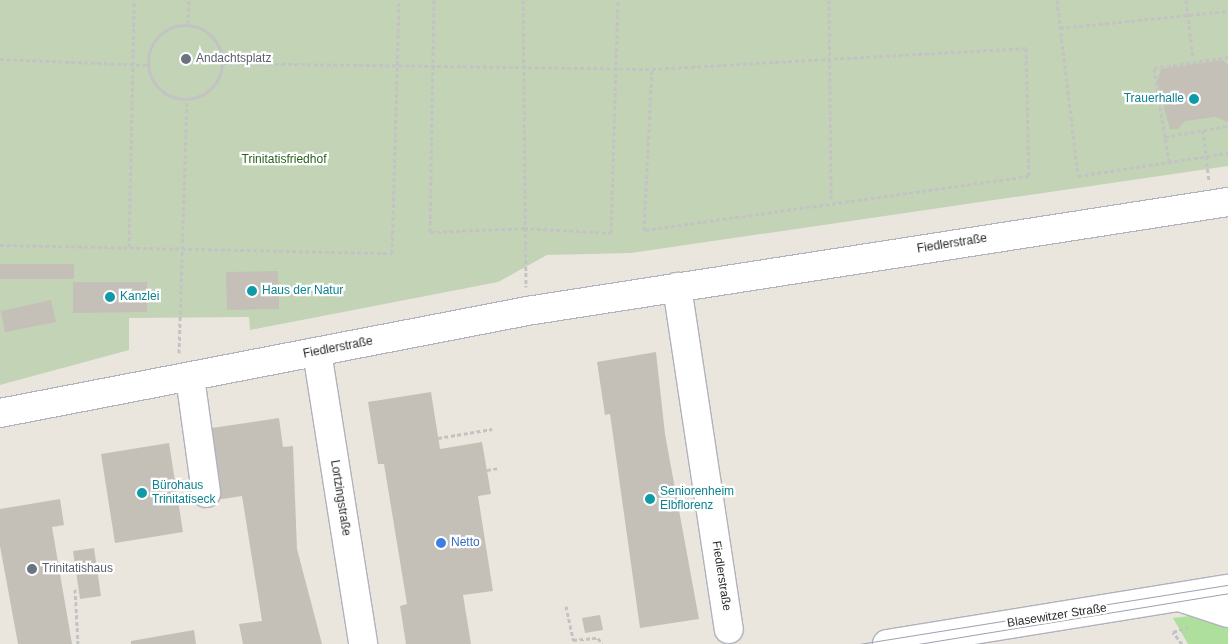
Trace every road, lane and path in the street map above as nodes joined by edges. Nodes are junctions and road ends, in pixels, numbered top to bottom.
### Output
1 (134, 0) edge
2 (189, 0) edge
3 (398, 0) edge
4 (434, 0) edge
5 (523, 0) edge
6 (618, 0) edge
7 (829, 0) edge
8 (1057, 0) edge
9 (1186, 0) edge
10 (1228, 11) edge
11 (1188, 14) junction
12 (188, 24) junction
13 (1060, 28) junction
14 (1228, 57) edge
15 (1193, 59) junction
16 (0, 60) edge
17 (830, 60) junction
18 (223, 63) junction
19 (132, 64) junction
20 (147, 64) junction
21 (432, 66) junction
22 (521, 66) junction
23 (396, 67) junction
24 (615, 68) junction
25 (652, 70) junction
26 (187, 100) junction
27 (1228, 126) edge
28 (1203, 130) junction
29 (1165, 137) junction
30 (1228, 152) edge
31 (1206, 156) junction
32 (1169, 162) junction
33 (831, 201) junction
34 (1220, 203) edge
35 (524, 228) junction
36 (0, 245) edge
37 (129, 247) junction
38 (181, 248) junction
39 (677, 287) junction
40 (527, 311) junction
41 (317, 352) junction
42 (185, 378) junction
43 (0, 413) edge
44 (492, 429) dead end
45 (438, 438) dead end
46 (499, 468) dead end
47 (487, 470) dead end
48 (206, 493) dead end
49 (75, 589) dead end
50 (1228, 589) edge
51 (1178, 597) junction
52 (566, 606) dead end
53 (1228, 613) edge
54 (729, 629) dead end
55 (1173, 632) dead end
56 (78, 644) edge
57 (363, 644) edge
58 (602, 644) edge
59 (887, 644) edge
60 (1182, 644) edge

1 - 19 path
2 - 12 path
3 - 23 path
4 - 21 path
5 - 22 path
6 - 24 path
7 - 17 path
8 - 13 path
9 - 11 path
10 - 11 path
11 - 13 path
11 - 15 path
12 - 18 path
12 - 20 path
13 - 32 path
14 - 15 path
15 - 29 path
16 - 19 path
17 - 25 path
17 - 33 path
17 - 33 path
18 - 23 path
18 - 26 path
19 - 20 path
19 - 37 path
20 - 26 path
21 - 22 path
21 - 23 path
21 - 35 path
22 - 24 path
22 - 35 path
23 - 38 path
24 - 25 path
24 - 35 path
25 - 33 path
26 - 38 path
27 - 28 path
28 - 29 path
28 - 31 path
29 - 32 path
30 - 31 path
31 - 32 path
31 - 34 path
34 - 39 street, Fiedlerstraße
35 - 40 path
36 - 37 path
37 - 38 path
38 - 42 path
39 - 40 street, Fiedlerstraße
39 - 54 street, Fiedlerstraße
40 - 41 street, Fiedlerstraße
41 - 42 street, Fiedlerstraße
41 - 57 street, Lortzingstraße
42 - 43 street, Fiedlerstraße
42 - 48 street
44 - 45 path
46 - 47 path
49 - 56 path
50 - 51 street, Blasewitzer Straße
51 - 53 street
51 - 59 street, Blasewitzer Straße
52 - 58 path
55 - 60 path

